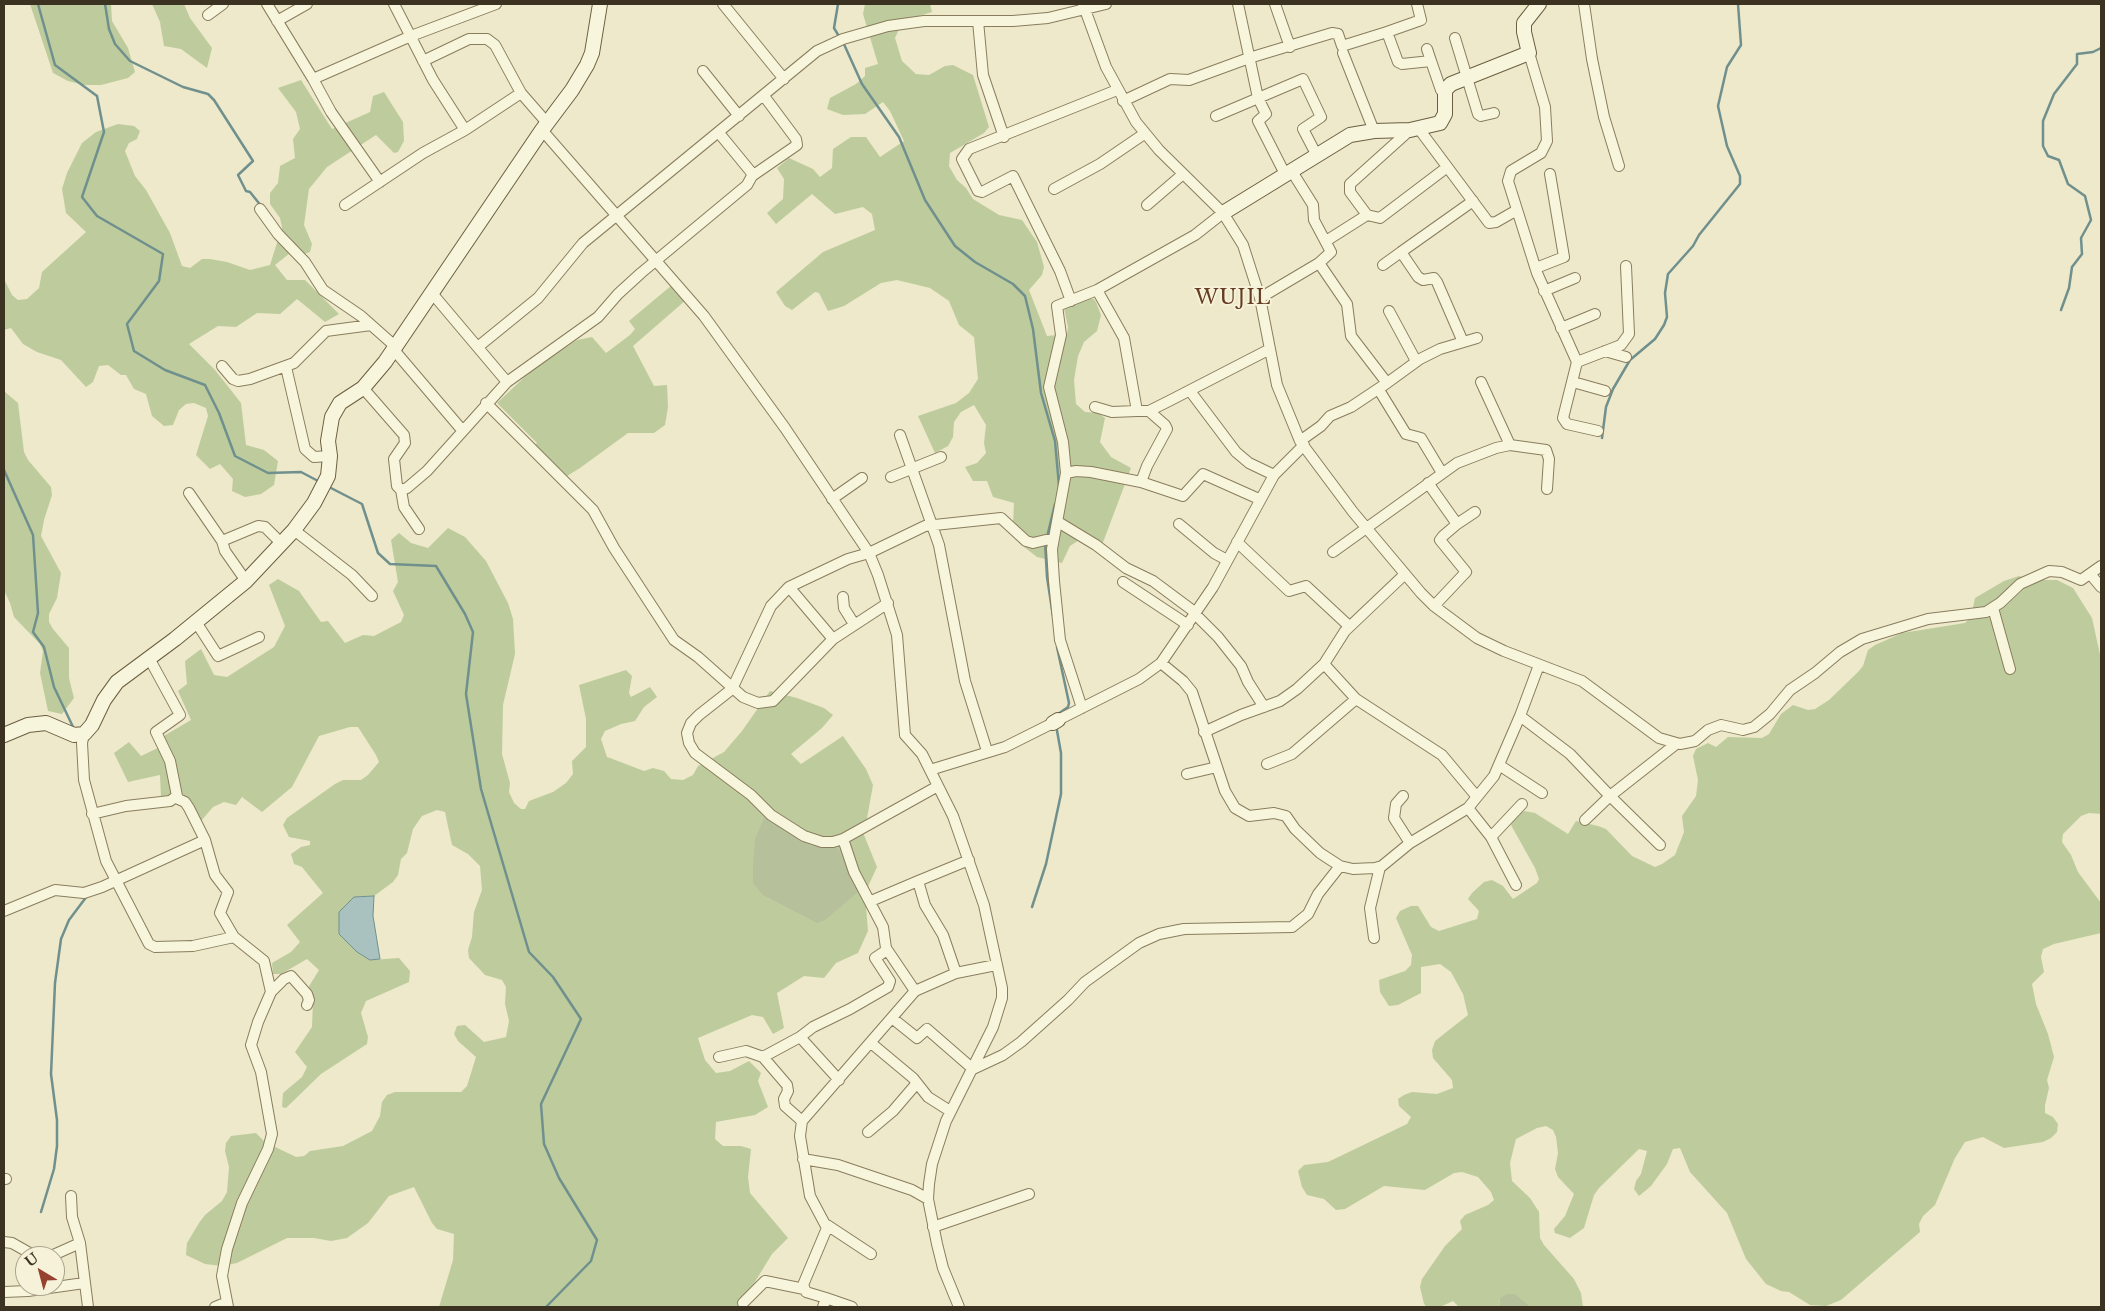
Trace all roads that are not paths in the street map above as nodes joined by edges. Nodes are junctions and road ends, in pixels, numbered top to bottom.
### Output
1 (223, 4) edge
2 (267, 4) edge
3 (307, 4) edge
4 (394, 4) edge
5 (496, 4) edge
6 (600, 4) edge
7 (723, 4) edge
8 (1106, 4) edge
9 (1238, 4) edge
10 (1274, 4) edge
11 (1417, 4) edge
12 (1539, 4) edge
13 (1584, 4) edge
14 (1084, 6) edge
15 (208, 15) dead end
16 (277, 20) junction
17 (978, 21) junction
18 (1387, 32) junction
19 (411, 36) junction
20 (1455, 38) dead end
21 (1290, 47) junction
22 (1427, 48) dead end
23 (1343, 53) dead end
24 (1529, 53) junction
25 (1249, 58) junction
26 (424, 61) junction
27 (1431, 61) junction
28 (703, 71) dead end
29 (1468, 76) junction
30 (313, 79) junction
31 (784, 79) junction
32 (1117, 90) junction
33 (1445, 90) junction
34 (521, 93) junction
35 (764, 96) junction
36 (1258, 98) junction
37 (1123, 101) junction
38 (1494, 113) dead end
39 (739, 116) junction
40 (1216, 116) dead end
41 (545, 127) junction
42 (465, 130) junction
43 (1414, 130) junction
44 (1374, 131) junction
45 (719, 133) junction
46 (1144, 134) junction
47 (1004, 136) junction
48 (1316, 154) junction
49 (1619, 166) dead end
50 (1446, 168) junction
51 (1288, 172) junction
52 (1183, 174) junction
53 (1550, 174) dead end
54 (752, 176) junction
55 (380, 182) junction
56 (1054, 189) dead end
57 (1473, 201) junction
58 (345, 205) dead end
59 (1147, 205) dead end
60 (260, 209) dead end
61 (1517, 210) junction
62 (1223, 213) junction
63 (618, 215) junction
64 (1367, 215) junction
65 (1326, 241) junction
66 (1401, 252) junction
67 (655, 260) junction
68 (1319, 263) junction
69 (1383, 265) dead end
70 (1626, 266) dead end
71 (1536, 268) junction
72 (1575, 278) dead end
73 (1098, 290) junction
74 (1544, 291) junction
75 (432, 292) junction
76 (1260, 298) junction
77 (1071, 301) junction
78 (1389, 311) dead end
79 (1595, 314) dead end
80 (371, 325) junction
81 (1561, 328) junction
82 (1477, 338) dead end
83 (1463, 342) junction
84 (479, 346) junction
85 (395, 348) junction
86 (1270, 349) junction
87 (1604, 351) junction
88 (1626, 356) dead end
89 (1416, 361) junction
90 (1577, 362) junction
91 (222, 366) dead end
92 (286, 367) junction
93 (507, 382) junction
94 (1481, 382) dead end
95 (1572, 382) junction
96 (1383, 386) junction
97 (362, 388) junction
98 (1190, 391) junction
99 (1605, 391) dead end
100 (486, 404) junction
101 (1095, 407) dead end
102 (1137, 411) junction
103 (1149, 411) junction
104 (462, 430) junction
105 (1598, 431) dead end
106 (900, 435) dead end
107 (1302, 443) junction
108 (1510, 445) junction
109 (330, 456) junction
110 (941, 457) dead end
111 (912, 470) junction
112 (1442, 473) junction
113 (1066, 474) junction
114 (1274, 475) junction
115 (890, 477) dead end
116 (862, 478) dead end
117 (1141, 482) junction
118 (1428, 483) junction
119 (1547, 489) dead end
120 (401, 490) junction
121 (188, 493) dead end
122 (1260, 498) junction
123 (832, 499) junction
124 (1474, 512) dead end
125 (1058, 522) junction
126 (1179, 524) dead end
127 (1457, 524) junction
128 (932, 525) junction
129 (420, 529) dead end
130 (1366, 529) junction
131 (294, 530) junction
132 (1054, 538) junction
133 (222, 541) junction
134 (1237, 542) junction
135 (281, 543) junction
136 (1333, 552) dead end
137 (869, 553) junction
138 (1228, 560) junction
139 (2101, 566) edge
140 (1405, 574) junction
141 (2091, 575) junction
142 (246, 581) junction
143 (1123, 582) dead end
144 (789, 587) junction
145 (2101, 587) edge
146 (372, 596) dead end
147 (843, 597) dead end
148 (888, 603) junction
149 (1434, 606) junction
150 (1993, 608) junction
151 (1195, 613) junction
152 (196, 622) junction
153 (854, 624) junction
154 (1188, 625) junction
155 (1350, 626) junction
156 (259, 637) dead end
157 (833, 639) junction
158 (149, 658) junction
159 (1161, 664) junction
160 (1324, 664) junction
161 (1539, 665) junction
162 (2010, 668) dead end
163 (732, 689) junction
164 (1356, 699) junction
165 (1264, 707) junction
166 (1082, 708) junction
167 (1520, 716) junction
168 (1204, 732) junction
169 (4, 735) edge
170 (80, 735) junction
171 (1676, 744) junction
172 (987, 752) junction
173 (1267, 764) dead end
174 (1499, 765) junction
175 (1217, 767) junction
176 (930, 770) junction
177 (1187, 774) dead end
178 (938, 786) junction
179 (1542, 793) dead end
180 (1403, 796) dead end
181 (1610, 796) junction
182 (1477, 797) junction
183 (176, 798) junction
184 (1522, 804) dead end
185 (1468, 808) junction
186 (92, 814) junction
187 (1585, 820) dead end
188 (1491, 836) junction
189 (843, 839) junction
190 (204, 840) junction
191 (1410, 843) junction
192 (1660, 845) dead end
193 (969, 860) junction
194 (1340, 866) junction
195 (1380, 866) junction
196 (115, 881) junction
197 (918, 881) junction
198 (1516, 885) dead end
199 (871, 901) junction
200 (4, 911) edge
201 (230, 938) junction
202 (1374, 938) dead end
203 (887, 950) junction
204 (996, 965) junction
205 (956, 973) junction
206 (915, 991) junction
207 (271, 992) junction
208 (306, 1005) dead end
209 (892, 1018) junction
210 (800, 1037) junction
211 (871, 1043) junction
212 (763, 1057) junction
213 (719, 1058) dead end
214 (974, 1069) junction
215 (839, 1080) junction
216 (917, 1083) junction
217 (950, 1110) junction
218 (802, 1121) junction
219 (868, 1132) dead end
220 (803, 1160) junction
221 (1028, 1194) dead end
222 (71, 1196) dead end
223 (928, 1199) junction
224 (827, 1224) junction
225 (933, 1227) junction
226 (4, 1242) edge
227 (80, 1243) junction
228 (17, 1246) edge
229 (65, 1250) edge
230 (870, 1254) dead end
231 (84, 1283) junction
232 (804, 1289) junction
233 (4, 1292) edge
234 (743, 1303) dead end
235 (824, 1303) edge
236 (227, 1305) edge
237 (88, 1307) edge
238 (215, 1307) edge
239 (852, 1307) edge
240 (959, 1307) edge

1 - 15 street
2 - 16 street
3 - 16 street
4 - 19 street
5 - 19 street
6 - 41 street
7 - 31 street
8 - 14 street
9 - 25 street
10 - 21 street
11 - 18 street
12 - 24 street
13 - 49 street
14 - 17 street
14 - 32 street
16 - 30 street
17 - 31 street
17 - 47 street
18 - 21 street
18 - 27 street
19 - 26 street
19 - 30 street
20 - 29 street
21 - 25 street
22 - 27 street
23 - 44 street
24 - 29 street
24 - 61 street
25 - 36 street
25 - 37 street
26 - 34 street
26 - 42 street
27 - 33 street
28 - 39 street
29 - 33 street
29 - 38 street
30 - 55 street
31 - 35 street
32 - 37 street
32 - 47 street
33 - 43 street
34 - 41 street
34 - 42 street
35 - 39 street
35 - 54 street
36 - 40 street
36 - 48 street
36 - 51 street
37 - 46 street
39 - 45 street
41 - 63 street
41 - 75 street
42 - 55 street
43 - 44 street
43 - 50 street
43 - 64 street
44 - 48 street
45 - 54 street
45 - 63 street
46 - 52 street
46 - 56 street
47 - 77 street
48 - 51 street
50 - 57 street
50 - 64 street
51 - 62 street
51 - 65 street
52 - 59 street
52 - 62 street
53 - 71 street
54 - 67 street
55 - 58 street
57 - 61 street
57 - 66 street
60 - 80 street
61 - 71 street
62 - 73 street
62 - 76 street
63 - 67 street
63 - 84 street
64 - 65 street
65 - 68 street
66 - 69 street
66 - 83 street
67 - 93 street
67 - 123 street
68 - 76 street
68 - 96 street
70 - 87 street
71 - 74 street
72 - 74 street
73 - 77 street
73 - 102 street
74 - 81 street
75 - 84 street
75 - 85 street
76 - 86 street
77 - 113 street
78 - 89 street
79 - 81 street
80 - 85 street
80 - 92 street
81 - 90 street
82 - 83 street
83 - 89 street
84 - 93 street
85 - 97 street
85 - 104 street
86 - 98 street
86 - 107 street
87 - 88 street
87 - 90 street
89 - 96 street
90 - 95 street
91 - 92 street
92 - 109 street
93 - 100 street
94 - 108 street
95 - 99 street
95 - 105 street
96 - 107 street
96 - 112 street
97 - 109 street
97 - 120 street
98 - 103 street
98 - 114 street
100 - 104 street
100 - 163 street
101 - 102 street
102 - 103 street
103 - 117 street
104 - 120 street
106 - 111 street
107 - 114 street
107 - 130 street
108 - 112 street
108 - 119 street
109 - 131 street
110 - 111 street
111 - 115 street
111 - 128 street
112 - 118 street
113 - 117 street
113 - 125 street
114 - 122 street
116 - 123 street
117 - 122 street
118 - 127 street
118 - 130 street
120 - 129 street
121 - 133 street
122 - 134 street
123 - 137 street
124 - 127 street
125 - 132 street
125 - 151 street
126 - 138 street
127 - 149 street
128 - 132 street
128 - 137 street
128 - 172 street
130 - 136 street
130 - 140 street
131 - 135 street
131 - 146 street
132 - 166 street
133 - 135 street
133 - 142 street
134 - 138 street
134 - 155 street
135 - 142 street
137 - 144 street
137 - 148 street
138 - 151 street
139 - 141 street
140 - 149 street
140 - 155 street
141 - 145 street
141 - 150 street
142 - 152 street
143 - 154 street
144 - 157 street
144 - 163 street
147 - 153 street
148 - 153 street
148 - 176 street
149 - 161 street
150 - 162 street
150 - 171 street
151 - 154 street
151 - 165 street
152 - 156 street
152 - 158 street
153 - 157 street
154 - 159 street
155 - 160 street
157 - 163 street
158 - 170 street
158 - 183 street
159 - 166 street
159 - 168 street
160 - 164 street
160 - 165 street
161 - 167 street
161 - 171 street
163 - 189 street
164 - 173 street
164 - 182 street
165 - 168 street
166 - 172 street
167 - 174 street
167 - 181 street
168 - 175 street
169 - 170 street
170 - 186 street
171 - 181 street
172 - 176 street
174 - 179 street
174 - 182 street
175 - 177 street
175 - 194 street
176 - 178 street
178 - 189 street
178 - 193 street
180 - 191 street
181 - 187 street
181 - 192 street
182 - 185 street
183 - 186 street
183 - 190 street
184 - 188 street
185 - 188 street
185 - 191 street
186 - 196 street
188 - 198 street
189 - 199 street
190 - 196 street
190 - 201 street
191 - 195 street
193 - 197 street
193 - 204 street
194 - 195 street
194 - 214 street
195 - 202 street
196 - 200 street
196 - 201 street
197 - 199 street
197 - 205 street
199 - 203 street
201 - 207 street
203 - 206 street
203 - 210 street
204 - 205 street
204 - 214 street
205 - 206 street
206 - 209 street
207 - 208 street
207 - 236 street
209 - 211 street
209 - 214 street
210 - 212 street
210 - 215 street
211 - 215 street
211 - 216 street
212 - 213 street
212 - 218 street
214 - 217 street
215 - 218 street
216 - 217 street
216 - 219 street
217 - 223 street
218 - 220 street
220 - 223 street
220 - 224 street
221 - 225 street
222 - 227 street
223 - 225 street
224 - 230 street
224 - 232 street
225 - 240 street
226 - 228 street
227 - 229 street
227 - 231 street
231 - 233 street
231 - 237 street
232 - 234 street
232 - 235 street
235 - 239 street
236 - 238 street

